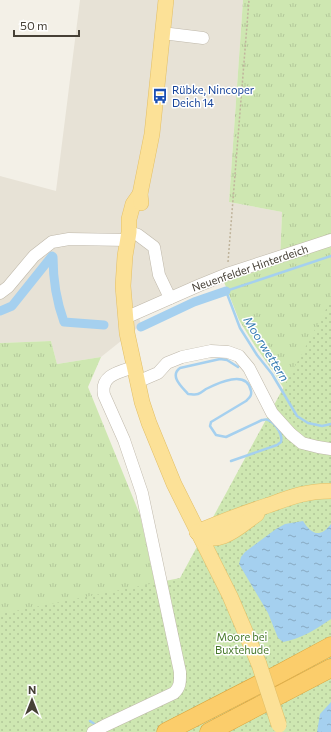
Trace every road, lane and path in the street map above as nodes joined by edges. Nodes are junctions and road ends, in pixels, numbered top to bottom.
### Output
1 (166, 0) edge
2 (249, 0) edge
3 (162, 33) junction
4 (203, 38) dead end
5 (129, 236) junction
6 (331, 240) edge
7 (227, 274) junction
8 (0, 293) edge
9 (170, 298) junction
10 (126, 326) junction
11 (136, 374) junction
12 (331, 449) edge
13 (331, 491) edge
14 (270, 504) junction
15 (197, 532) junction
16 (230, 533) junction
17 (217, 570) junction
18 (331, 646) edge
19 (331, 668) edge
20 (331, 680) edge
21 (279, 724) dead end
22 (93, 732) edge
23 (166, 732) edge
24 (209, 732) edge
25 (227, 732) edge

1 - 3 main road
2 - 7 path
3 - 4 street
3 - 5 main road
5 - 8 street
5 - 9 street
5 - 10 main road
6 - 7 street, Neuenfelder Hinterdeich
7 - 9 street, Neuenfelder Hinterdeich
9 - 10 street, Neuenfelder Hinterdeich
10 - 11 main road
11 - 12 street
11 - 15 main road
11 - 22 street
13 - 14 main road
14 - 15 main road
14 - 16 main road
15 - 16 main road
15 - 17 main road
16 - 17 main road
17 - 21 main road, bridge
18 - 23 highway
19 - 24 highway
20 - 25 highway

